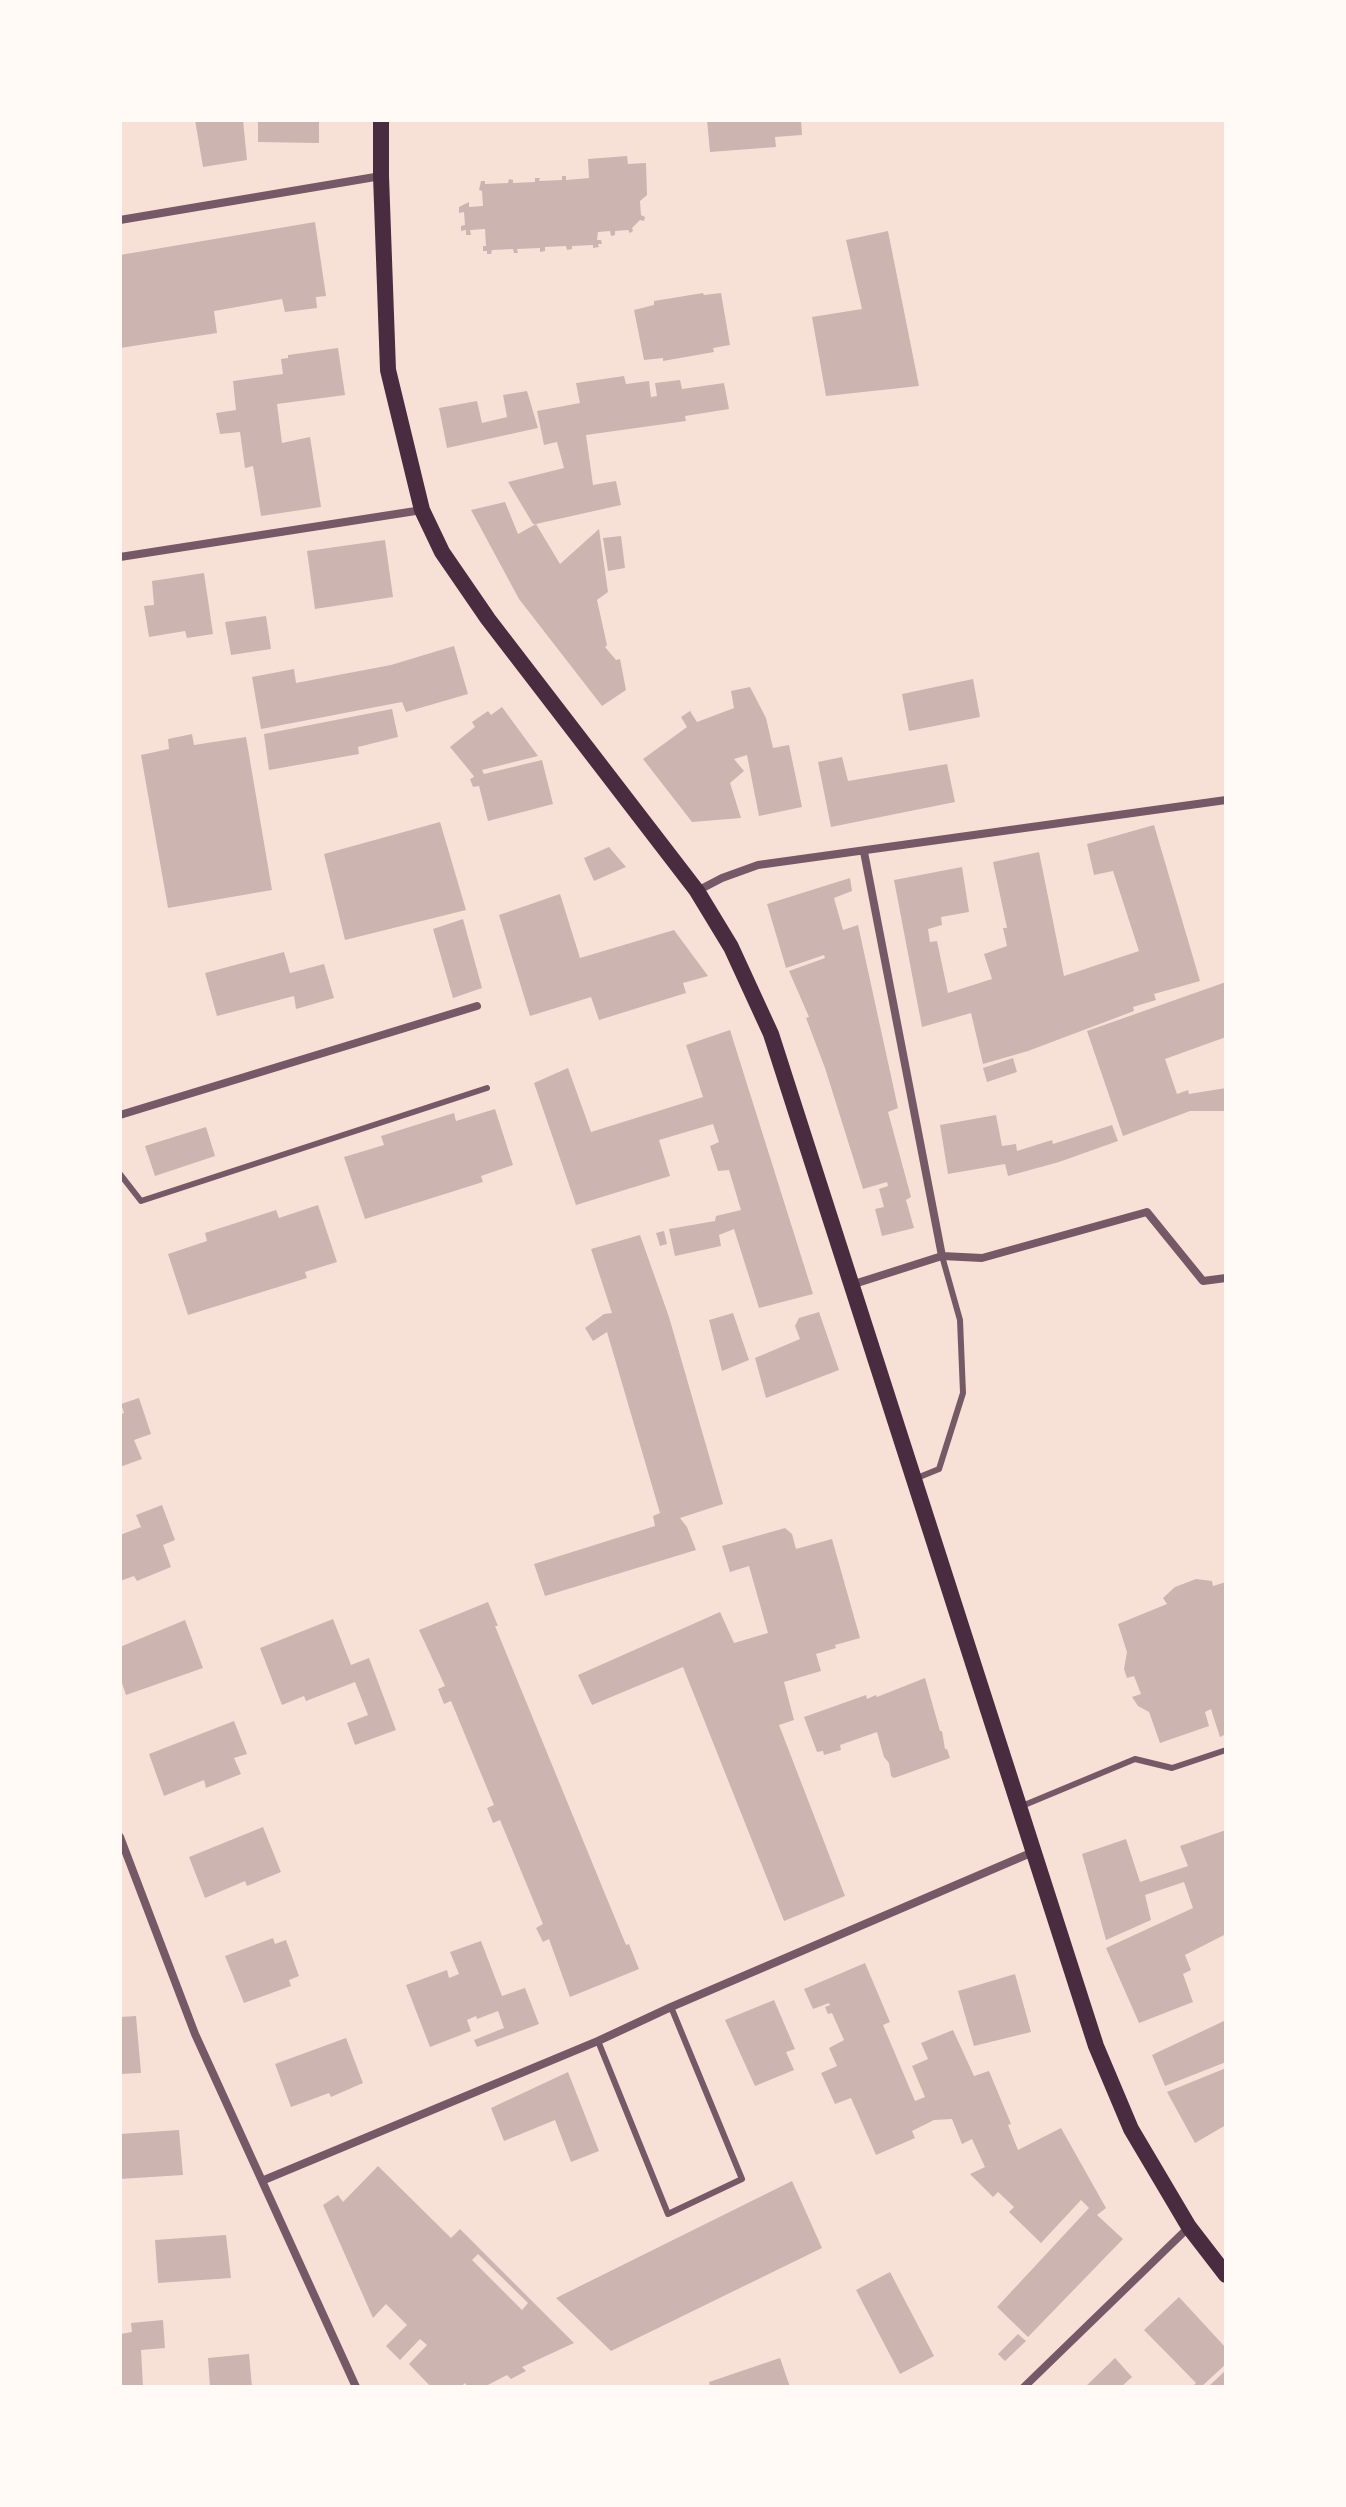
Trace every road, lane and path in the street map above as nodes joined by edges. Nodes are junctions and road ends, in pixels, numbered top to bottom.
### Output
1 (381, 120) edge
2 (381, 176) junction
3 (120, 220) edge
4 (422, 510) junction
5 (120, 557) edge
6 (1226, 800) edge
7 (864, 852) junction
8 (697, 891) junction
9 (477, 1006) dead end
10 (487, 1088) dead end
11 (120, 1115) edge
12 (120, 1174) edge
13 (942, 1256) junction
14 (1226, 1278) edge
15 (851, 1285) junction
16 (914, 1479) junction
17 (1226, 1750) edge
18 (1019, 1807) junction
19 (120, 1837) edge
20 (1033, 1852) junction
21 (671, 2007) junction
22 (598, 2041) junction
23 (264, 2180) junction
24 (1189, 2227) junction
25 (1226, 2275) edge
26 (356, 2387) edge
27 (1024, 2387) edge

1 - 2 main road
2 - 3 street
2 - 4 main road
4 - 5 street
4 - 8 main road
6 - 7 street
7 - 8 street
7 - 13 street
8 - 15 main road
9 - 11 street
10 - 12 lane
13 - 14 street
13 - 15 street
13 - 16 lane
15 - 16 main road
16 - 18 main road
17 - 18 lane
18 - 20 main road
19 - 23 street
20 - 21 street
20 - 24 main road
21 - 22 street
21 - 22 lane
22 - 23 street
23 - 26 street
24 - 25 main road
24 - 27 street

